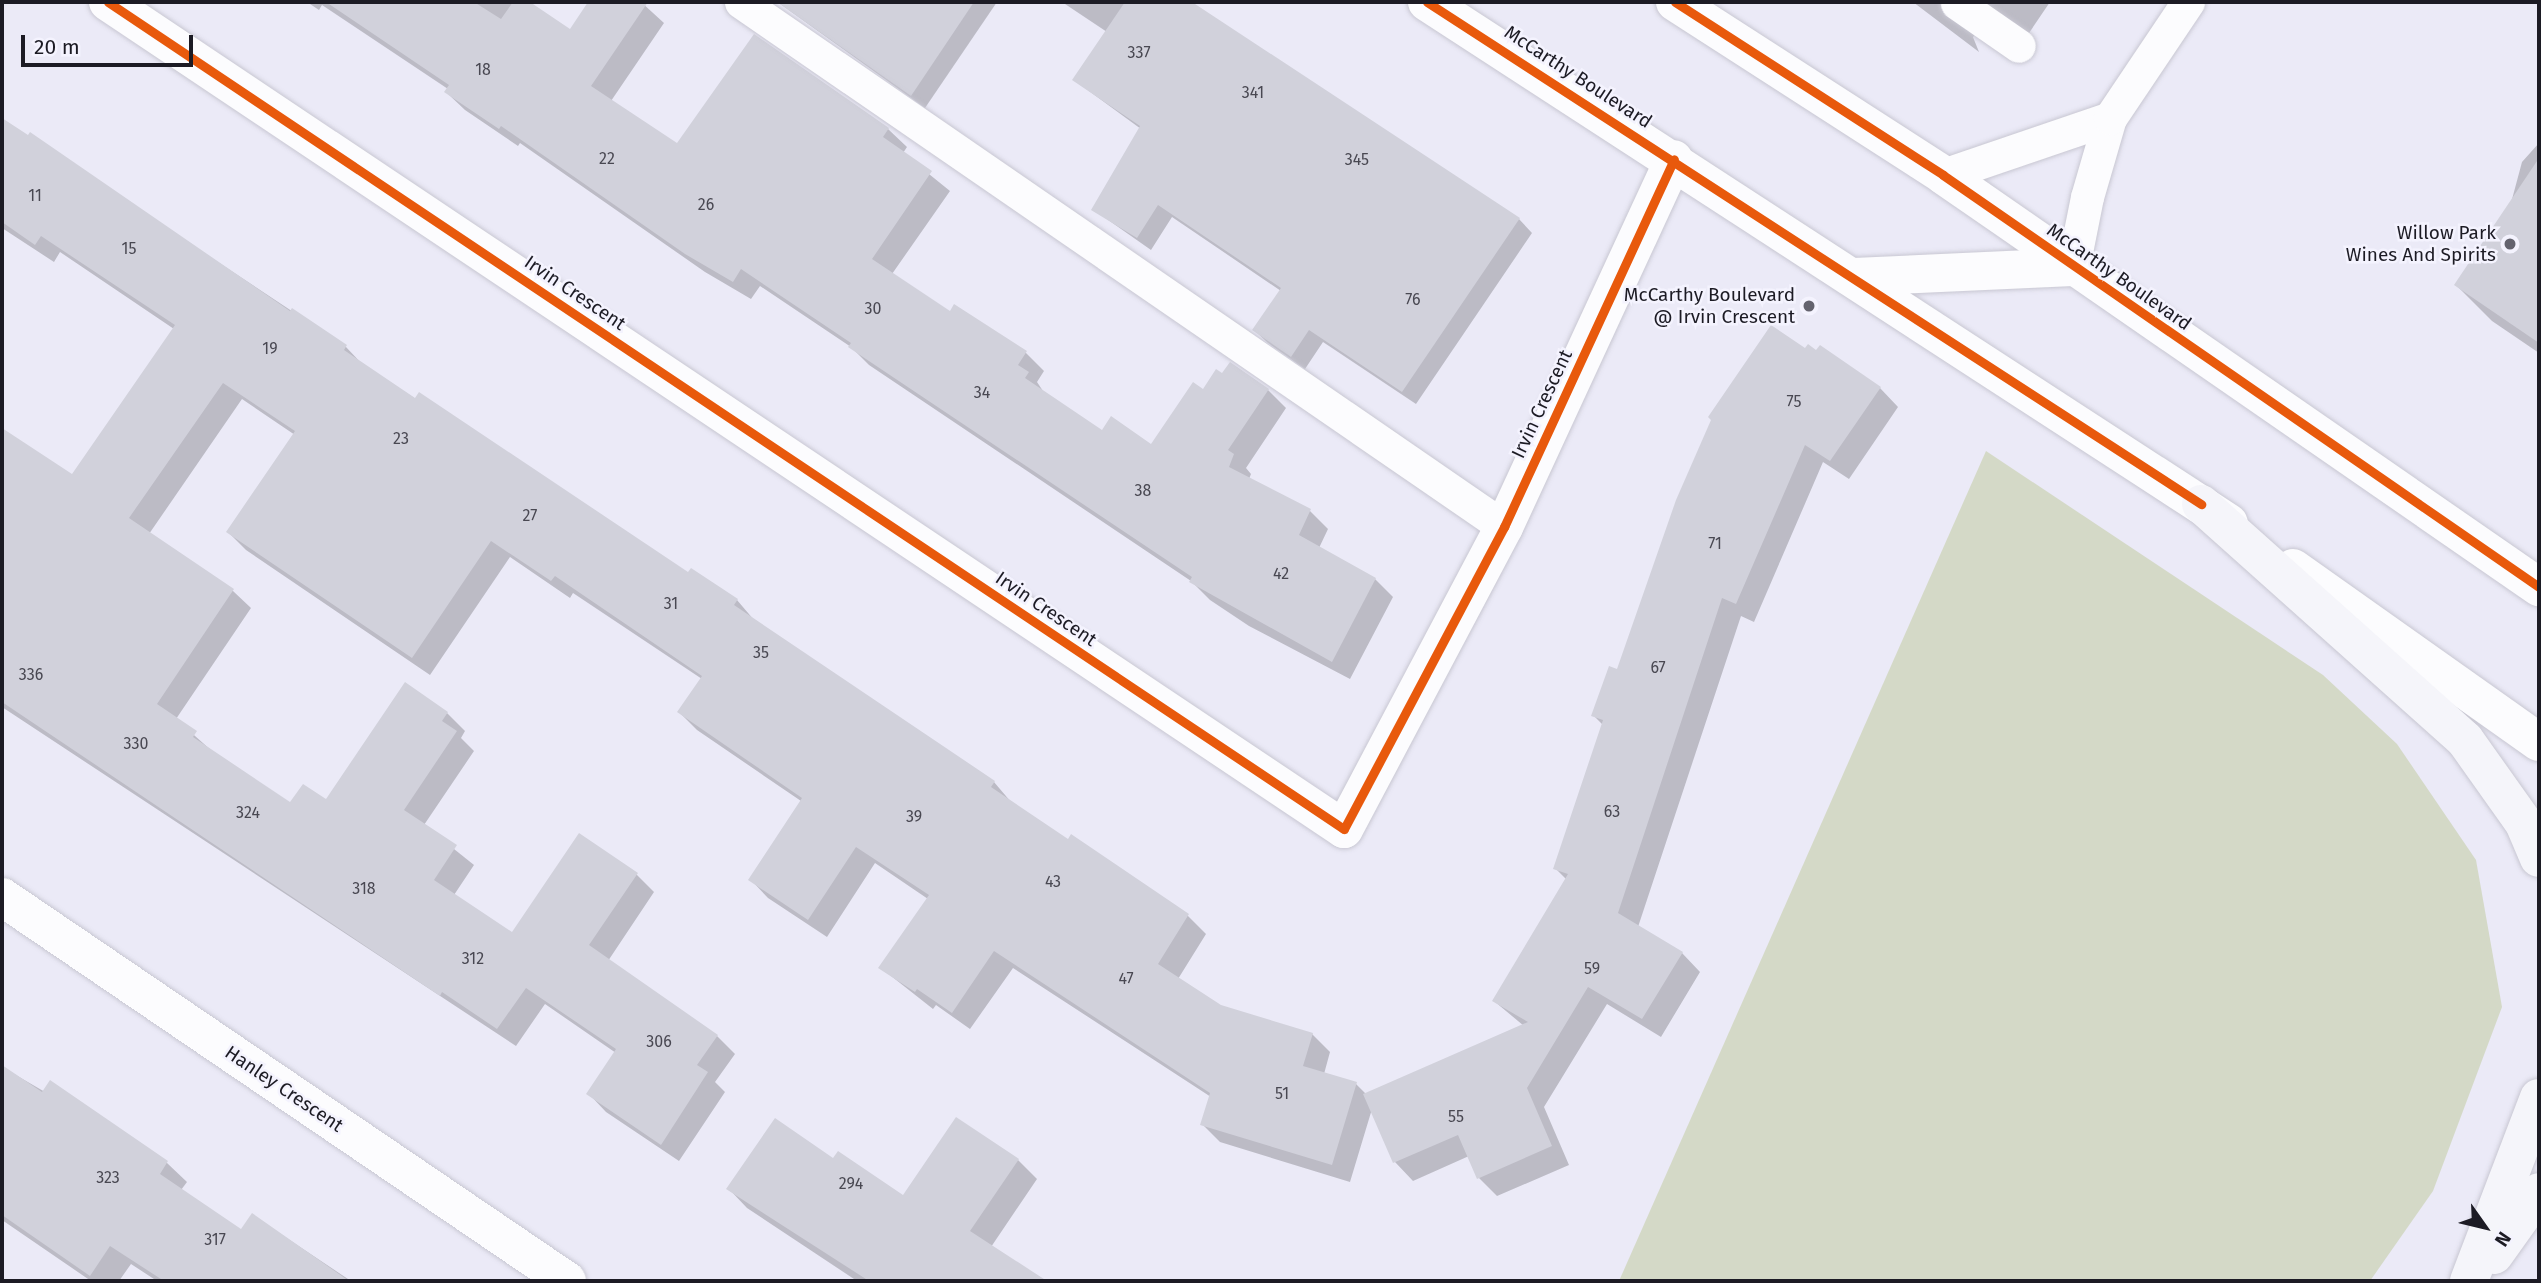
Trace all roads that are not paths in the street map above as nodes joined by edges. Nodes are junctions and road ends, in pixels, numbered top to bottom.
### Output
1 (108, 2) edge
2 (741, 2) edge
3 (1427, 2) edge
4 (1675, 2) edge
5 (2188, 2) edge
6 (1957, 3) edge
7 (2019, 46) dead end
8 (2109, 118) junction
9 (1674, 159) junction
10 (1943, 176) junction
11 (2073, 267) junction
12 (1854, 277) junction
13 (2201, 504) junction
14 (1504, 527) junction
15 (2539, 587) edge
16 (2539, 742) edge
17 (2539, 858) edge
18 (2, 897) edge
19 (2539, 1098) edge
20 (2539, 1192) edge
21 (567, 1281) edge
22 (2469, 1281) edge
23 (2475, 1281) edge

1 - 14 street, Irvin Crescent
2 - 14 lane
3 - 9 street, McCarthy Boulevard
4 - 10 street, McCarthy Boulevard
5 - 8 lane
6 - 7 lane
8 - 10 lane
8 - 11 lane
9 - 12 street, McCarthy Boulevard
9 - 14 street, Irvin Crescent
10 - 11 street, McCarthy Boulevard
11 - 12 street
11 - 15 street, McCarthy Boulevard
12 - 13 street, McCarthy Boulevard
13 - 16 street, McCarthy Boulevard
13 - 17 main road
18 - 21 street, Hanley Crescent
19 - 22 main road
20 - 23 main road

